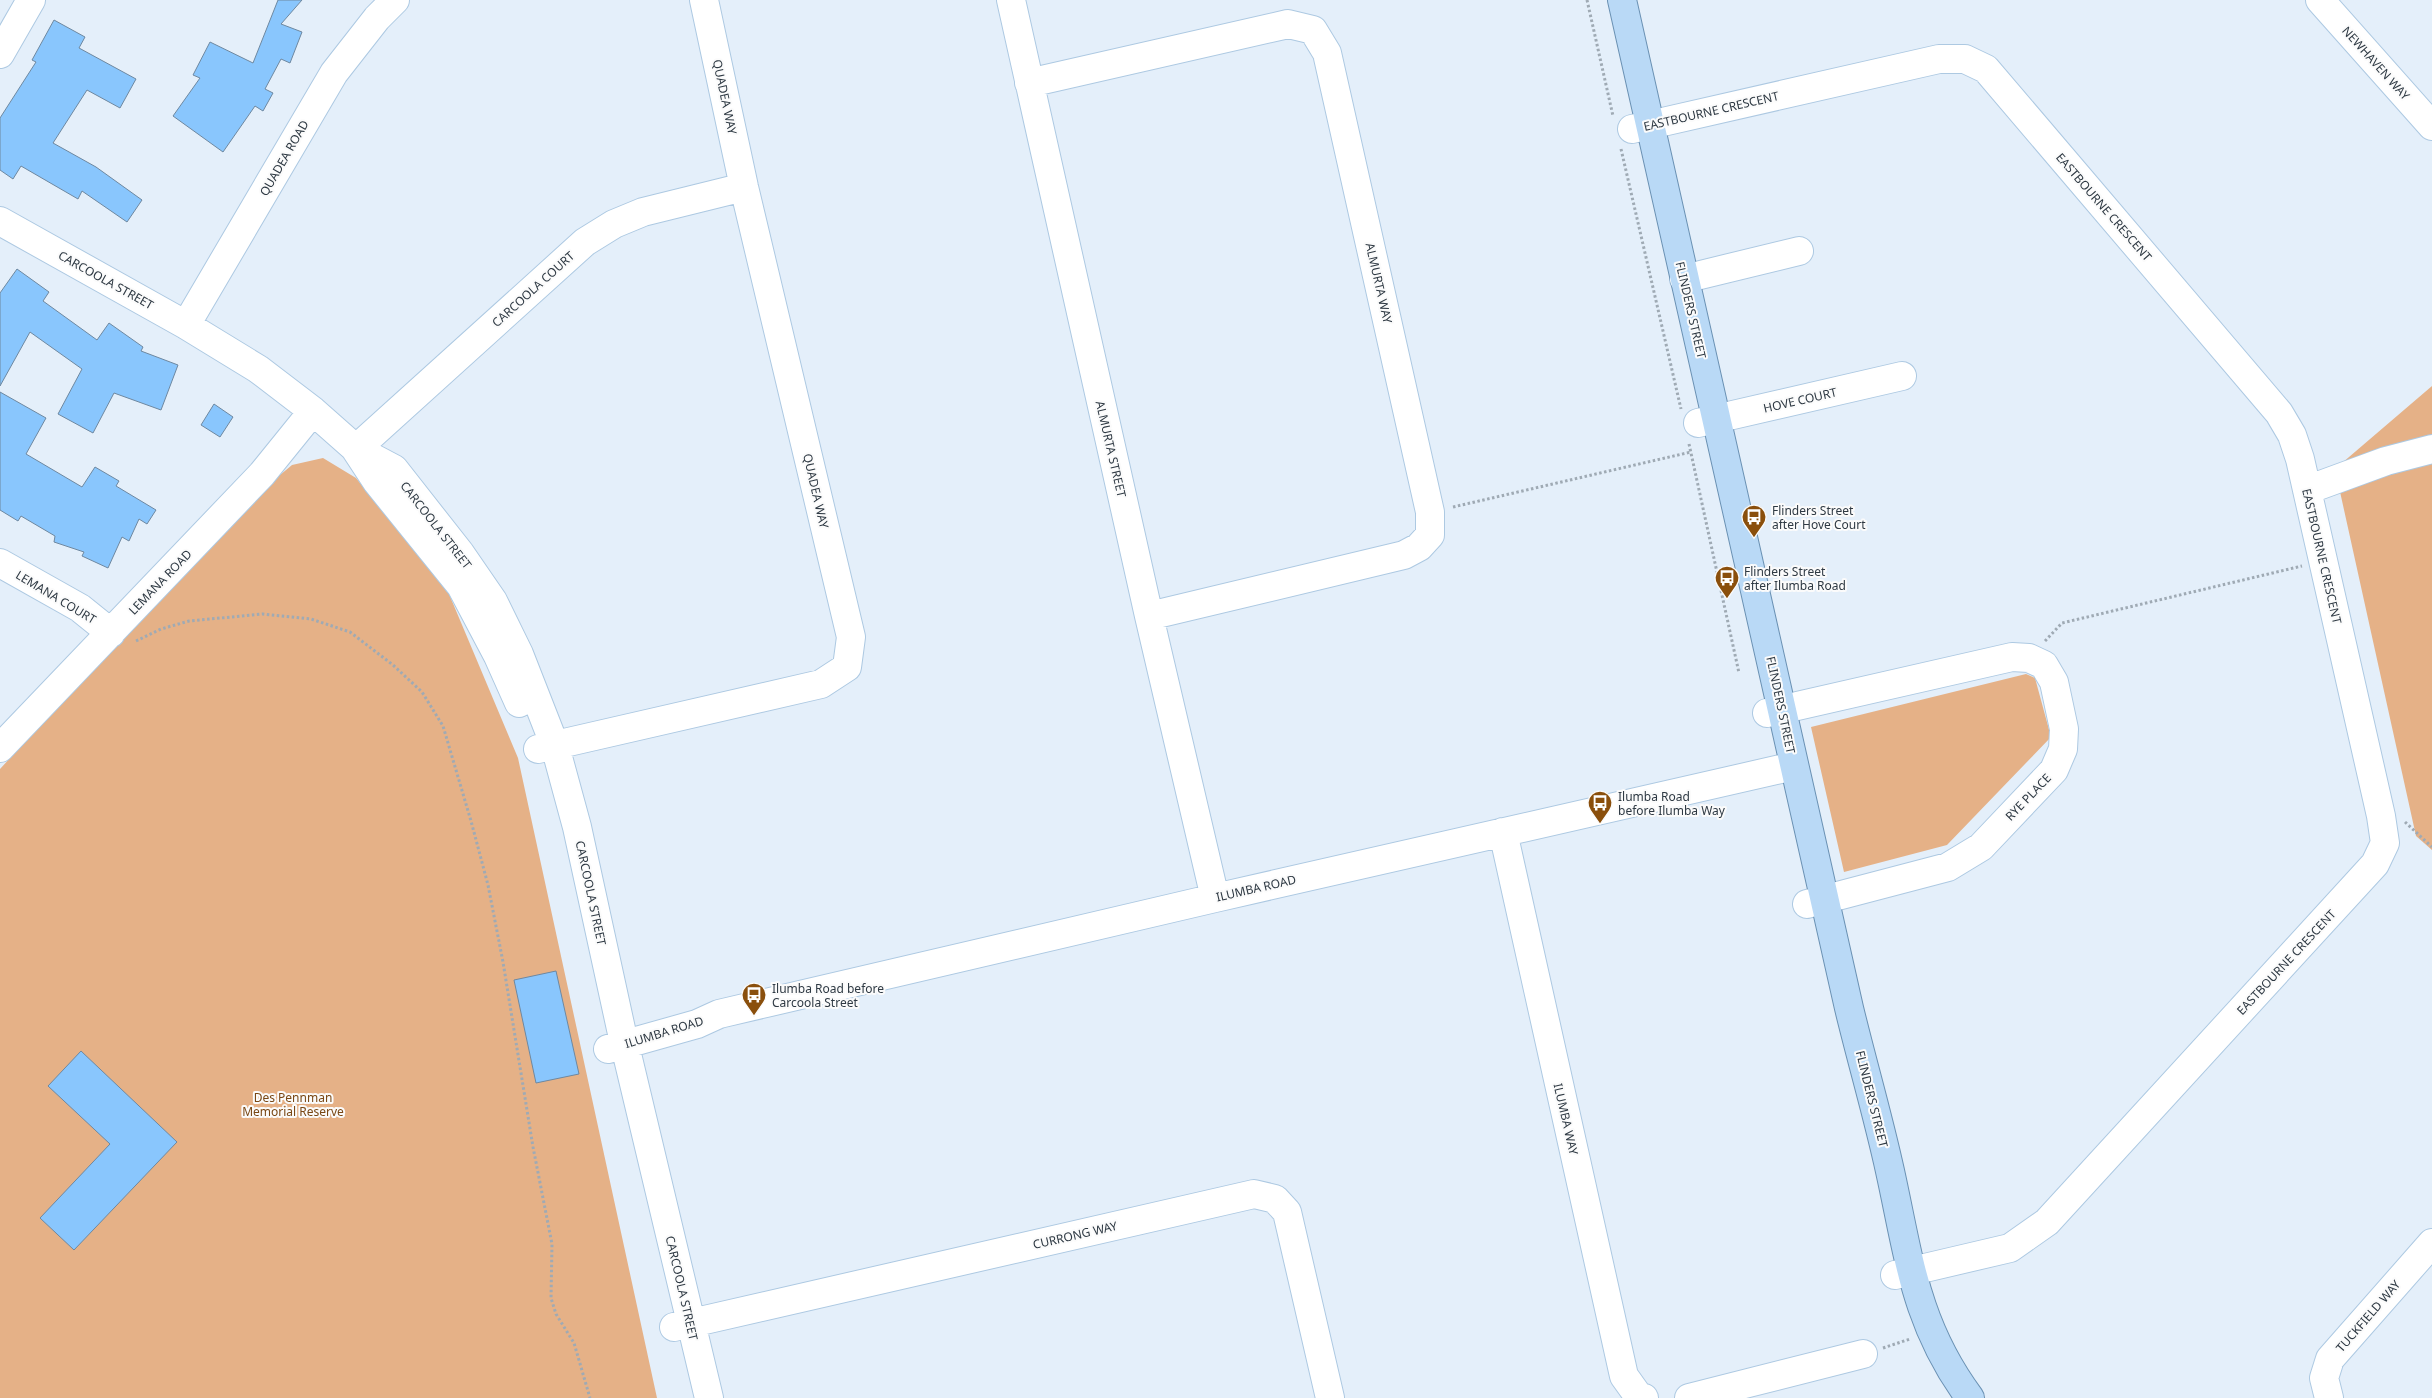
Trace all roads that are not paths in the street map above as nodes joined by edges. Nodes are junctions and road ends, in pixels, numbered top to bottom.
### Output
1 (31, 0) edge
2 (395, 0) edge
3 (704, 0) edge
4 (1011, 0) edge
5 (1605, 0) edge
6 (1622, 0) edge
7 (2320, 0) edge
8 (0, 54) edge
9 (1030, 83) junction
10 (2432, 126) edge
11 (1629, 128) junction
12 (744, 187) junction
13 (0, 220) edge
14 (1790, 258) dead end
15 (1684, 279) junction
16 (186, 325) junction
17 (1902, 376) dead end
18 (313, 411) junction
19 (1696, 425) junction
20 (356, 449) junction
21 (2432, 449) edge
22 (2307, 490) junction
23 (0, 563) edge
24 (1149, 616) junction
25 (120, 640) junction
26 (1774, 711) junction
27 (546, 747) junction
28 (0, 748) edge
29 (1787, 768) junction
30 (1502, 832) junction
31 (1215, 898) junction
32 (1816, 902) junction
33 (614, 1039) junction
34 (2432, 1243) edge
35 (1903, 1273) junction
36 (682, 1325) junction
37 (1863, 1354) road end
38 (690, 1398) edge
39 (709, 1398) edge
40 (1330, 1398) edge
41 (1644, 1398) edge
42 (1689, 1398) edge
43 (1948, 1398) edge
44 (1970, 1398) edge
45 (2329, 1398) edge

1 - 8 street
2 - 16 street, QUADEA ROAD
3 - 12 street, QUADEA WAY
4 - 9 street, ALMURTA STREET
5 - 11 main road, FLINDERS STREET
6 - 11 main road, FLINDERS STREET
7 - 10 street, NEWHAVEN WAY
9 - 24 street, ALMURTA STREET
9 - 24 street, ALMURTA WAY
11 - 15 main road, FLINDERS STREET
11 - 19 main road, FLINDERS STREET
11 - 22 street, EASTBOURNE CRESCENT
12 - 20 street, CARCOOLA COURT
12 - 27 street, QUADEA WAY
13 - 16 street, CARCOOLA STREET
14 - 15 street
15 - 19 main road, FLINDERS STREET
16 - 18 street, CARCOOLA STREET
17 - 19 street, HOVE COURT
18 - 20 street, CARCOOLA STREET
18 - 25 street, LEMANA ROAD
19 - 26 main road, FLINDERS STREET
20 - 27 street, CARCOOLA STREET
21 - 22 street
22 - 35 street, EASTBOURNE CRESCENT
23 - 25 street, LEMANA COURT
24 - 31 street, ALMURTA STREET
25 - 28 street, LEMANA ROAD
26 - 29 main road, FLINDERS STREET
26 - 32 street, RYE PLACE
27 - 33 street, CARCOOLA STREET
29 - 30 street, ILUMBA ROAD
29 - 32 main road, FLINDERS STREET
30 - 31 street, ILUMBA ROAD
30 - 41 street, ILUMBA WAY
31 - 33 street, ILUMBA ROAD
32 - 35 main road, FLINDERS STREET
33 - 36 street, CARCOOLA STREET
34 - 45 street, TUCKFIELD WAY
35 - 43 main road, FLINDERS STREET
35 - 44 main road, FLINDERS STREET
36 - 38 street, CARCOOLA STREET
36 - 39 street, CARCOOLA STREET
36 - 40 street, CURRONG WAY
37 - 42 street

